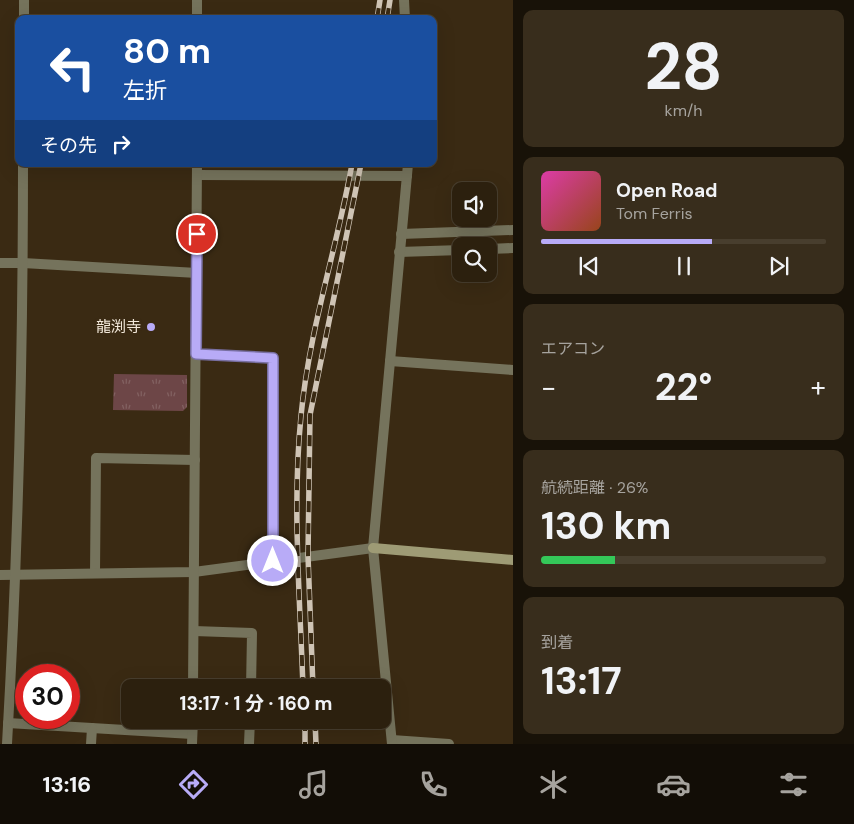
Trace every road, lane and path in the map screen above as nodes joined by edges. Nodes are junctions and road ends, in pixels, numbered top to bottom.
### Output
1 (24, 0) edge
2 (197, 0) edge
3 (404, 0) edge
4 (24, 15) edge
5 (197, 15) edge
6 (405, 15) edge
7 (23, 167) edge
8 (197, 167) edge
9 (408, 167) edge
10 (197, 176) junction
11 (408, 176) junction
12 (513, 230) edge
13 (401, 234) junction
14 (513, 248) edge
15 (497, 249) edge
16 (452, 250) edge
17 (400, 252) junction
18 (0, 263) edge
19 (23, 263) junction
20 (197, 273) junction
21 (196, 354) junction
22 (390, 361) junction
23 (513, 370) edge
24 (195, 460) junction
25 (373, 548) junction
26 (513, 560) edge
27 (273, 561) junction
28 (194, 572) junction
29 (95, 574) junction
30 (0, 575) edge
31 (15, 575) junction
32 (194, 631) junction
33 (193, 679) edge
34 (250, 679) edge
35 (8, 723) junction
36 (92, 728) junction
37 (250, 729) edge
38 (192, 739) edge
39 (392, 742) edge
40 (7, 744) edge
41 (92, 744) edge
42 (250, 744) edge
43 (449, 744) edge

1 - 4 street
2 - 5 street
3 - 6 street
7 - 19 street
8 - 10 street
9 - 11 street
10 - 11 street
10 - 20 street
11 - 13 street
12 - 13 street
13 - 17 street
14 - 15 street
16 - 17 street
17 - 22 street
18 - 19 street
19 - 20 street
19 - 31 street
20 - 21 street
21 - 24 street
21 - 27 street
22 - 23 street
22 - 25 street
24 - 28 street
24 - 29 street
25 - 26 street
25 - 27 street
25 - 39 street
27 - 28 street
28 - 29 street
28 - 32 street
29 - 31 street
30 - 31 street
31 - 35 street
32 - 33 street
32 - 34 street
35 - 36 street
35 - 40 street
36 - 38 street
36 - 41 street
37 - 42 street
39 - 43 street

